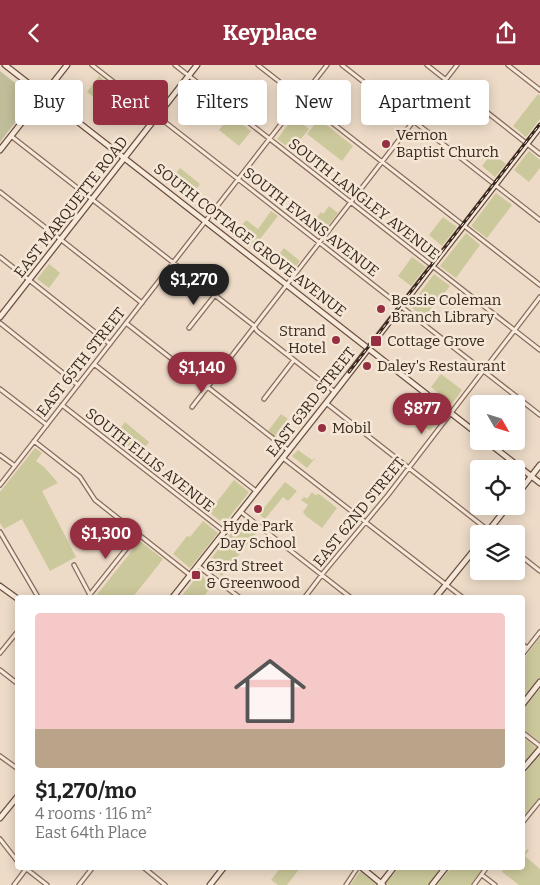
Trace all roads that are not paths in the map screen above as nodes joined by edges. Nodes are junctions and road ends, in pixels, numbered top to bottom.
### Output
1 (5, 65) edge
2 (67, 65) edge
3 (92, 65) edge
4 (175, 65) edge
5 (197, 65) edge
6 (258, 65) edge
7 (327, 65) edge
8 (342, 65) edge
9 (426, 65) edge
10 (458, 65) edge
11 (508, 65) edge
12 (189, 76) junction
13 (24, 80) edge
14 (56, 80) edge
15 (111, 80) edge
16 (277, 80) edge
17 (316, 80) edge
18 (361, 80) edge
19 (446, 80) joint
20 (540, 90) edge
21 (168, 103) edge
22 (489, 114) edge
23 (168, 124) edge
24 (20, 125) edge
25 (83, 125) edge
26 (151, 125) edge
27 (281, 125) edge
28 (334, 125) edge
29 (411, 125) edge
30 (419, 125) edge
31 (540, 127) edge
32 (11, 136) junction
33 (270, 139) junction
34 (527, 144) junction
35 (0, 150) edge
36 (540, 154) edge
37 (125, 158) junction
38 (382, 162) junction
39 (239, 179) junction
40 (495, 185) junction
41 (0, 192) edge
42 (93, 199) junction
43 (351, 203) junction
44 (540, 220) edge
45 (206, 221) junction
46 (464, 226) junction
47 (61, 240) junction
48 (320, 243) junction
49 (0, 257) edge
50 (174, 263) junction
51 (432, 266) junction
52 (29, 280) junction
53 (287, 285) junction
54 (540, 285) edge
55 (214, 295) junction
56 (540, 297) edge
57 (142, 303) junction
58 (402, 306) junction
59 (0, 317) edge
60 (0, 323) edge
61 (126, 323) junction
62 (254, 327) junction
63 (189, 328) dead end
64 (514, 330) junction
65 (110, 344) junction
66 (368, 349) junction
67 (540, 350) edge
68 (294, 360) junction
69 (94, 364) junction
70 (483, 371) junction
71 (78, 385) junction
72 (207, 387) junction
73 (0, 389) edge
74 (335, 392) junction
75 (264, 399) dead end
76 (326, 403) junction
77 (62, 405) junction
78 (192, 407) dead end
79 (450, 413) junction
80 (540, 415) edge
81 (47, 425) junction
82 (470, 428) edge
83 (34, 441) junction
84 (497, 450) edge
85 (289, 451) junction
86 (0, 455) edge
87 (283, 458) junction
88 (540, 465) edge
89 (15, 466) junction
90 (409, 468) junction
91 (531, 477) junction
92 (540, 483) edge
93 (0, 485) edge
94 (525, 485) edge
95 (257, 491) junction
96 (241, 512) junction
97 (366, 522) junction
98 (479, 525) edge
99 (0, 532) edge
100 (225, 532) junction
101 (138, 534) junction
102 (470, 555) edge
103 (525, 559) edge
104 (74, 565) dead end
105 (198, 566) junction
106 (540, 571) edge
107 (191, 575) junction
108 (322, 576) junction
109 (446, 585) junction
110 (0, 586) edge
111 (37, 595) edge
112 (89, 595) edge
113 (90, 595) edge
114 (176, 595) edge
115 (236, 595) edge
116 (308, 595) edge
117 (347, 595) edge
118 (438, 595) edge
119 (459, 595) edge
120 (15, 597) edge
121 (540, 633) edge
122 (15, 635) edge
123 (525, 646) edge
124 (528, 648) junction
125 (525, 652) edge
126 (0, 653) edge
127 (0, 670) edge
128 (15, 682) edge
129 (540, 682) edge
130 (525, 701) edge
131 (525, 734) edge
132 (540, 747) edge
133 (0, 756) edge
134 (15, 767) edge
135 (525, 767) edge
136 (15, 800) edge
137 (540, 801) edge
138 (0, 818) edge
139 (525, 819) edge
140 (0, 839) edge
141 (15, 858) edge
142 (24, 870) edge
143 (28, 870) edge
144 (91, 870) edge
145 (147, 870) edge
146 (222, 870) edge
147 (357, 870) edge
148 (363, 870) edge
149 (392, 870) edge
150 (444, 870) edge
151 (485, 870) edge
152 (482, 875) junction
153 (14, 885) edge
154 (47, 885) edge
155 (79, 885) edge
156 (165, 885) edge
157 (210, 885) edge
158 (346, 885) edge
159 (382, 885) edge
160 (432, 885) edge
161 (474, 885) edge
162 (495, 885) edge

1 - 13 main road, SOUTH COTTAGE GROVE AVENUE
2 - 14 main road
3 - 15 street, SOUTH EVANS AVENUE
4 - 12 street, SOUTH LANGLEY AVENUE
5 - 12 main road, EAST MARQUETTE ROAD
6 - 16 street
7 - 17 street, EAST 65TH STREET
8 - 18 street
9 - 19 street
10 - 19 street
11 - 20 street
12 - 21 main road, EAST MARQUETTE ROAD
12 - 33 street, SOUTH LANGLEY AVENUE
22 - 34 street
23 - 39 street, SOUTH EVANS AVENUE
24 - 32 main road
25 - 37 main road, SOUTH COTTAGE GROVE AVENUE
26 - 37 main road, EAST MARQUETTE ROAD
27 - 33 street, EAST 65TH STREET
28 - 38 street
29 - 38 street
30 - 40 street
31 - 34 main road, EAST 63RD STREET
32 - 35 main road
32 - 42 street
33 - 39 street, EAST 65TH STREET
33 - 43 street, SOUTH LANGLEY AVENUE
34 - 36 street
34 - 40 main road, EAST 63RD STREET
37 - 42 main road, EAST MARQUETTE ROAD
37 - 45 main road, SOUTH COTTAGE GROVE AVENUE
38 - 43 street
38 - 46 street
39 - 45 street, EAST 65TH STREET
39 - 48 street, SOUTH EVANS AVENUE
40 - 44 street
40 - 46 main road, EAST 63RD STREET
41 - 47 street
42 - 47 main road, EAST MARQUETTE ROAD
42 - 50 street
43 - 48 street
43 - 51 street, SOUTH LANGLEY AVENUE
45 - 50 street, EAST 65TH STREET
45 - 53 main road, SOUTH COTTAGE GROVE AVENUE
46 - 51 main road, EAST 63RD STREET
46 - 54 street
47 - 52 main road, EAST MARQUETTE ROAD
47 - 57 street
48 - 53 street
48 - 58 street, SOUTH EVANS AVENUE
49 - 52 street
50 - 55 street
50 - 57 street, EAST 65TH STREET
51 - 58 main road, EAST 63RD STREET
51 - 64 street, SOUTH LANGLEY AVENUE
52 - 59 main road, EAST MARQUETTE ROAD
52 - 65 street
53 - 62 street
53 - 66 main road, SOUTH COTTAGE GROVE AVENUE
55 - 62 street
55 - 63 street
56 - 64 street, EAST 62ND STREET
57 - 61 street, EAST 65TH STREET
58 - 66 main road, EAST 63RD STREET
58 - 70 street, SOUTH EVANS AVENUE
60 - 71 street
61 - 65 street, EAST 65TH STREET
61 - 72 street
62 - 68 street
62 - 72 street
64 - 67 street, SOUTH LANGLEY AVENUE
64 - 70 street, EAST 62ND STREET
65 - 69 street, EAST 65TH STREET
66 - 74 main road, EAST 63RD STREET
66 - 79 main road, SOUTH COTTAGE GROVE AVENUE
68 - 74 street
68 - 75 street
69 - 71 street, EAST 65TH STREET
69 - 95 street
70 - 79 street, EAST 62ND STREET
70 - 80 street, SOUTH EVANS AVENUE
71 - 77 street, EAST 65TH STREET
72 - 78 street
72 - 85 street
73 - 81 street
74 - 76 main road, EAST 63RD STREET
76 - 85 main road, EAST 63RD STREET
76 - 90 street
77 - 81 street, EAST 65TH STREET
77 - 100 street, SOUTH ELLIS AVENUE
79 - 82 main road, SOUTH COTTAGE GROVE AVENUE
79 - 90 street, EAST 62ND STREET
81 - 83 street, EAST 65TH STREET
83 - 89 street, EAST 65TH STREET
83 - 101 street
84 - 91 main road
85 - 87 main road, EAST 63RD STREET
86 - 89 street
87 - 95 main road, EAST 63RD STREET
87 - 97 street
88 - 91 main road
89 - 93 street, EAST 65TH STREET
90 - 97 street, EAST 62ND STREET
90 - 98 street
91 - 92 main road
91 - 94 main road
95 - 96 main road, EAST 63RD STREET
96 - 100 main road, EAST 63RD STREET
96 - 108 street
97 - 108 street, EAST 62ND STREET
97 - 109 street
99 - 111 street
100 - 105 main road, EAST 63RD STREET
101 - 107 street
101 - 113 street
102 - 109 main road
103 - 106 street
104 - 112 street
105 - 107 main road, EAST 63RD STREET
105 - 115 street
107 - 114 main road, EAST 63RD STREET
108 - 116 street, EAST 62ND STREET
108 - 117 street
109 - 118 main road
109 - 119 street
110 - 120 main road
121 - 124 street
122 - 126 street
123 - 124 street
124 - 125 street
127 - 128 street
129 - 130 main road
131 - 132 street
132 - 135 main road
133 - 134 street
136 - 138 main road
137 - 139 street
140 - 141 street
142 - 153 street
143 - 154 street
144 - 155 street
145 - 156 street
146 - 157 main road
147 - 158 street
148 - 159 main road
149 - 159 main road
150 - 160 main road
151 - 152 street
152 - 161 street
152 - 162 street

